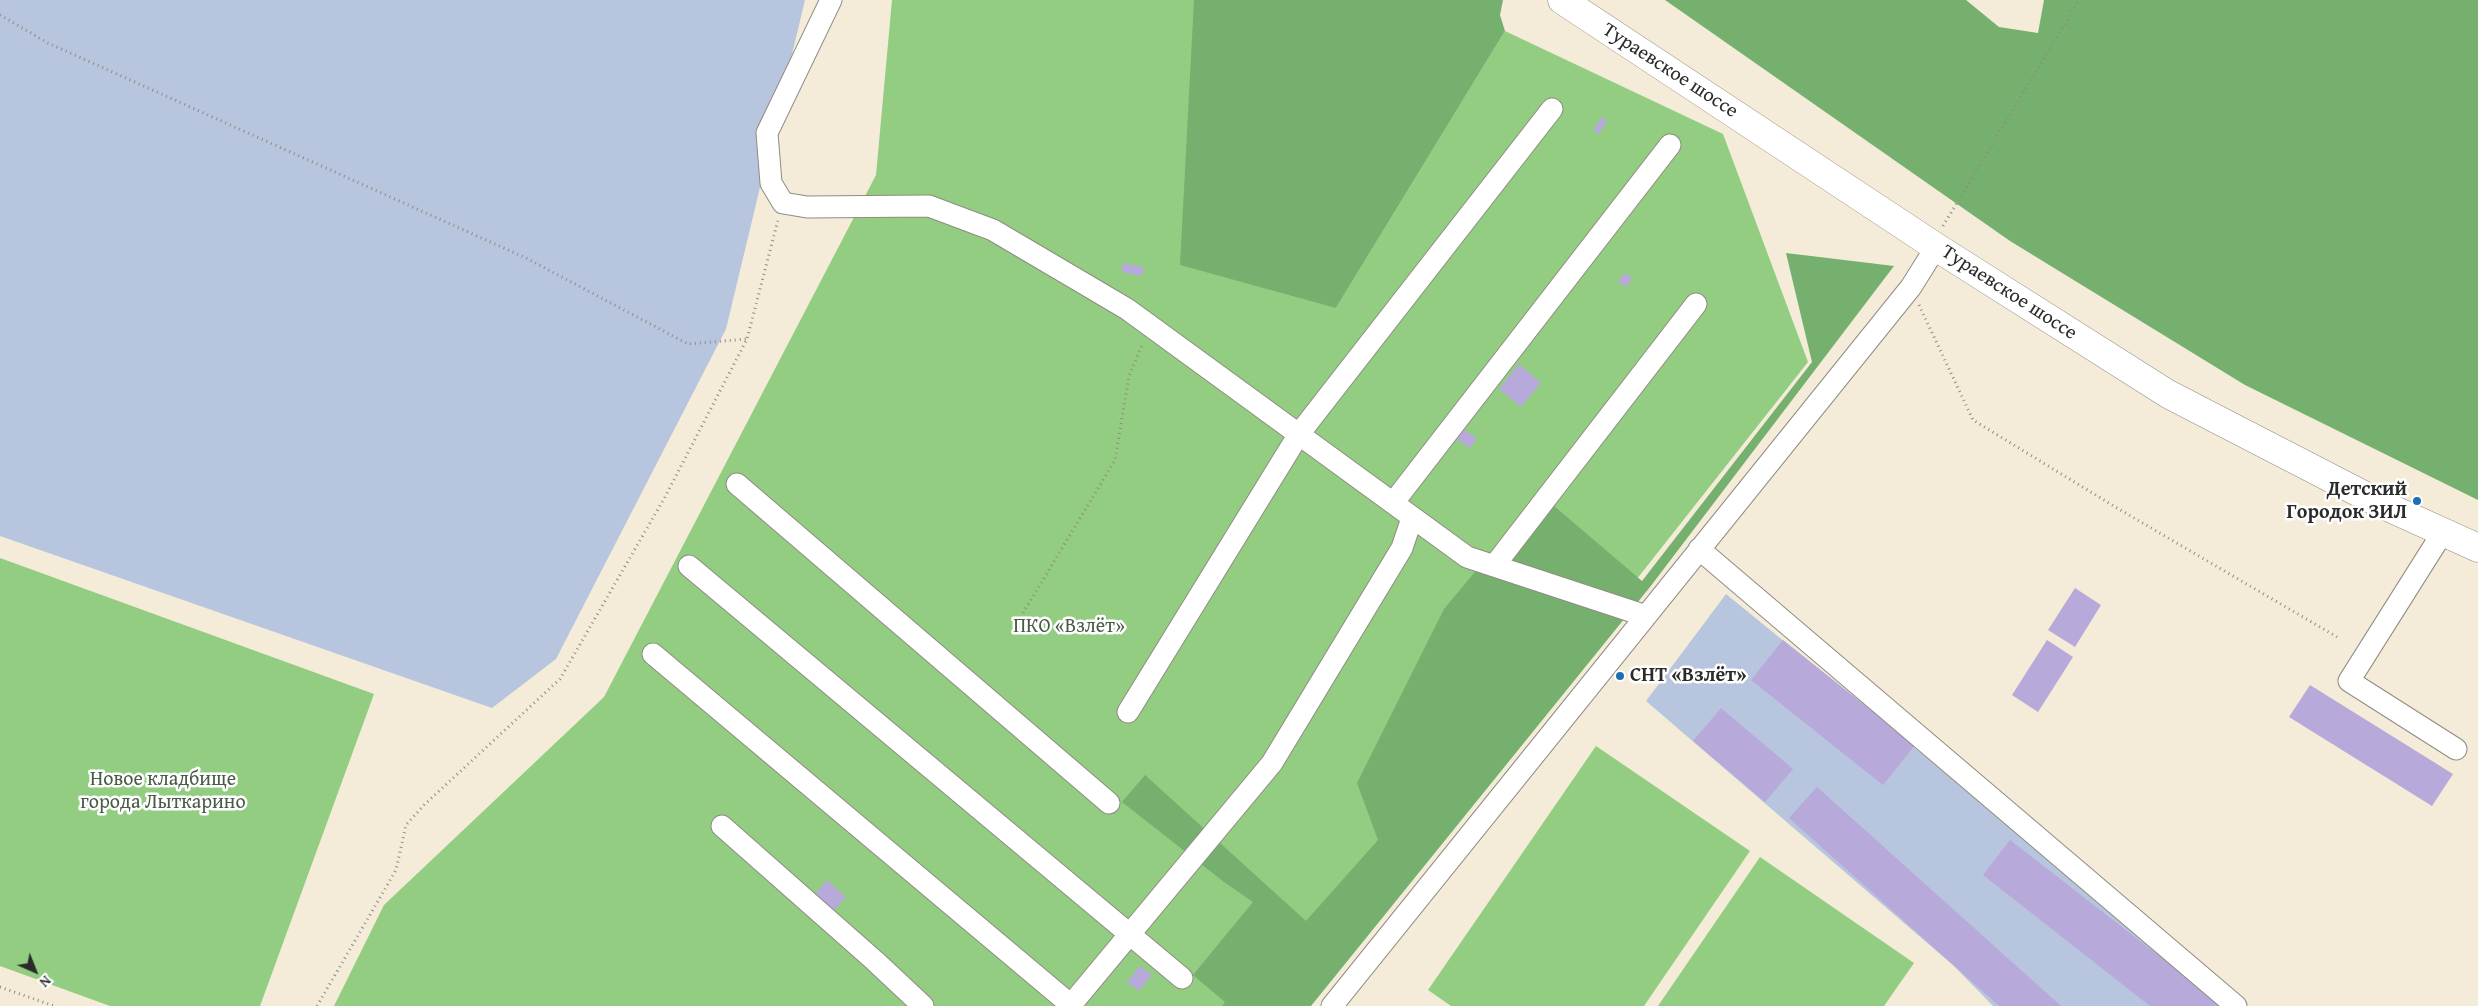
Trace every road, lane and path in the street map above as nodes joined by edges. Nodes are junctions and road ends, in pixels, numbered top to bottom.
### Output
1 (831, 0) edge
2 (1562, 0) edge
3 (2079, 0) edge
4 (0, 15) edge
5 (1552, 109) dead end
6 (1670, 145) dead end
7 (783, 203) junction
8 (1936, 246) junction
9 (1910, 287) junction
10 (1696, 304) dead end
11 (1150, 325) junction
12 (747, 338) junction
13 (1298, 434) junction
14 (737, 484) dead end
15 (1393, 503) junction
16 (1412, 518) junction
17 (2443, 532) junction
18 (2478, 548) edge
19 (1699, 549) junction
20 (689, 566) dead end
21 (1494, 566) junction
22 (1022, 613) dead end
23 (1646, 616) junction
24 (2337, 637) dead end
25 (653, 654) dead end
26 (1128, 712) dead end
27 (2456, 749) dead end
28 (1109, 803) dead end
29 (722, 826) dead end
30 (1129, 936) junction
31 (1182, 978) dead end
32 (0, 987) edge
33 (54, 1006) edge
34 (317, 1006) edge
35 (923, 1006) edge
36 (1070, 1006) edge
37 (1332, 1006) edge
38 (2236, 1006) edge

1 - 7 street
2 - 8 main road, Тураевское шоссе
3 - 8 path
4 - 12 path
5 - 13 street
6 - 15 street
7 - 11 street
7 - 12 path
8 - 9 street
8 - 17 main road, Тураевское шоссе
9 - 19 street
9 - 24 path
10 - 21 street
11 - 13 street
11 - 22 path
12 - 34 path
13 - 15 street
13 - 26 street
14 - 28 street
15 - 16 street
16 - 21 street
16 - 30 street
17 - 18 main road, Тураевское шоссе
17 - 27 street
19 - 23 street
19 - 38 street
20 - 30 street
21 - 23 street
23 - 37 street
25 - 36 street
29 - 35 street
30 - 31 street
30 - 36 street
32 - 33 path

